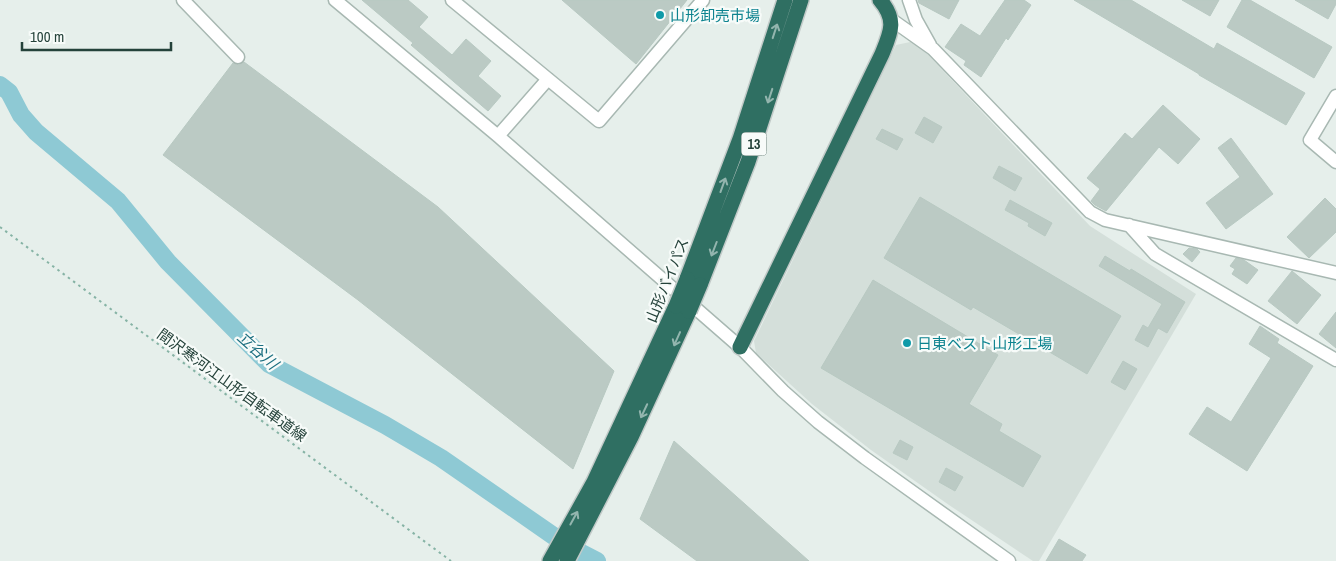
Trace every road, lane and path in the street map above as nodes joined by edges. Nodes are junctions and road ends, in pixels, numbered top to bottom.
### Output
1 (184, 0) edge
2 (335, 0) edge
3 (452, 0) edge
4 (703, 0) edge
5 (785, 0) edge
6 (802, 0) edge
7 (808, 0) edge
8 (880, 0) edge
9 (909, 0) edge
10 (892, 20) junction
11 (933, 49) junction
12 (238, 57) dead end
13 (780, 66) junction
14 (548, 79) junction
15 (1336, 96) edge
16 (498, 136) junction
17 (1336, 162) edge
18 (1130, 225) junction
19 (0, 227) edge
20 (1336, 273) edge
21 (693, 282) junction
22 (740, 347) junction
23 (1336, 360) edge
24 (658, 363) junction
25 (451, 561) edge
26 (550, 561) edge
27 (567, 561) edge
28 (1009, 561) edge

1 - 12 street
2 - 16 street
3 - 14 street
4 - 14 street
21 -> 5 highway, 山形バイパス / 13
6 - 13 highway, 山形バイパス / 13
7 - 13 highway
8 - 10 highway
9 - 11 street
10 - 11 street
10 - 22 highway
11 - 18 street
13 -> 21 highway, 山形バイパス / 13
14 - 16 street
15 - 17 street
16 - 22 street
18 - 20 street
18 - 23 street
19 - 25 path, 間沢寒河江山形自転車道線
21 - 24 highway, 山形バイパス / 13, bridge
22 - 28 street
26 -> 24 highway, 山形バイパス / 13
24 -> 27 highway, 山形バイパス / 13

